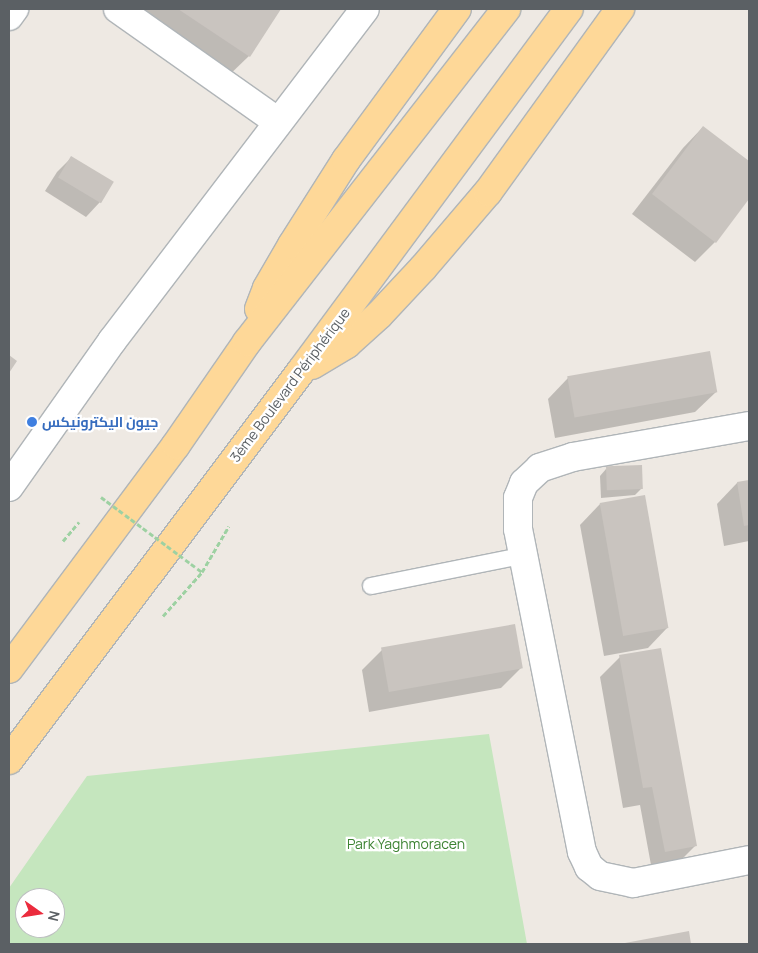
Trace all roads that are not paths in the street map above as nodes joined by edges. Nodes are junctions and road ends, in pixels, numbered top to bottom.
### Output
1 (14, 9) edge
2 (118, 9) edge
3 (365, 9) edge
4 (457, 9) edge
5 (506, 9) edge
6 (569, 9) edge
7 (620, 9) edge
8 (9, 16) edge
9 (278, 122) junction
10 (247, 342) junction
11 (301, 371) junction
12 (749, 426) edge
13 (9, 486) edge
14 (521, 556) junction
15 (371, 586) dead end
16 (9, 669) edge
17 (9, 760) edge
18 (749, 860) edge

1 - 8 street
2 - 9 street
3 - 9 street
4 - 10 highway
5 - 10 highway
6 - 11 highway, 3ème Boulevard Périphérique
7 - 11 highway
9 - 13 street
10 - 16 highway
11 - 17 highway, 3ème Boulevard Périphérique
12 - 14 street
14 - 15 lane
14 - 18 street

